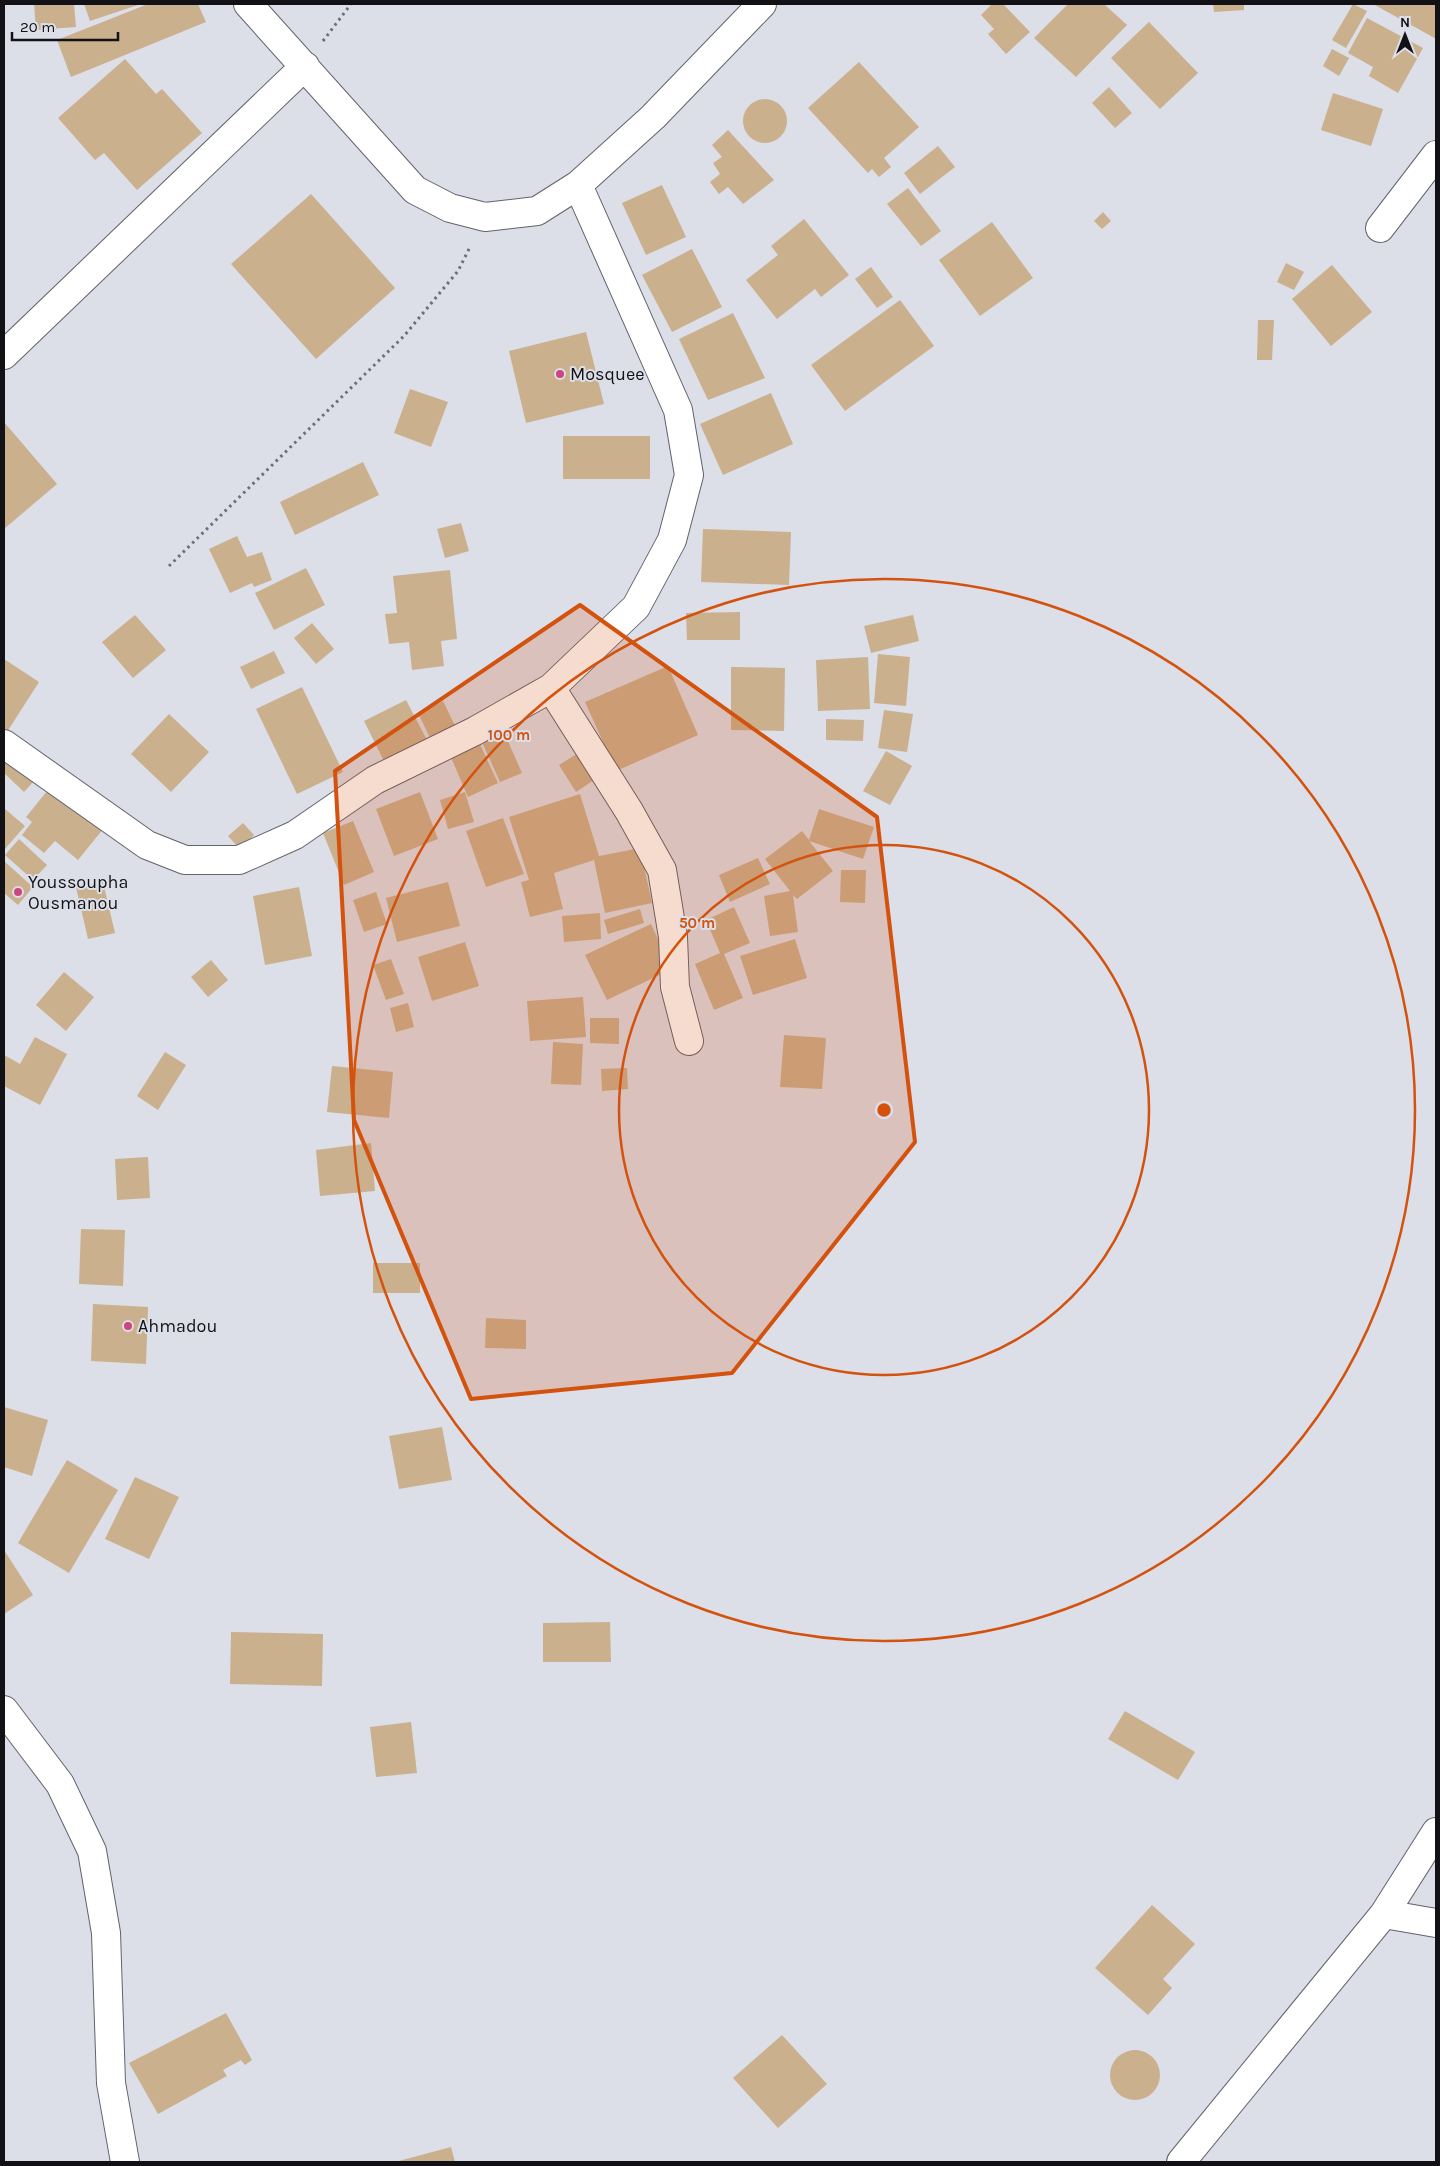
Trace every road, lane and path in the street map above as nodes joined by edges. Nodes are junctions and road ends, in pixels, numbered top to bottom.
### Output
1 (248, 4) edge
2 (351, 4) edge
3 (762, 4) edge
4 (305, 66) junction
5 (1436, 155) edge
6 (578, 185) junction
7 (485, 217) junction
8 (1380, 228) dead end
9 (4, 355) edge
10 (169, 566) dead end
11 (551, 688) junction
12 (4, 744) edge
13 (689, 1041) dead end
14 (4, 1710) edge
15 (1436, 1832) edge
16 (1384, 1914) junction
17 (1436, 1923) edge
18 (126, 2162) edge
19 (1181, 2162) edge

1 - 4 street
2 - 4 path
3 - 6 street
4 - 7 street
4 - 9 street
5 - 8 street
6 - 7 street
6 - 11 street
7 - 10 path
11 - 12 street
11 - 13 street
14 - 18 street
15 - 16 street
16 - 17 street
16 - 19 street

